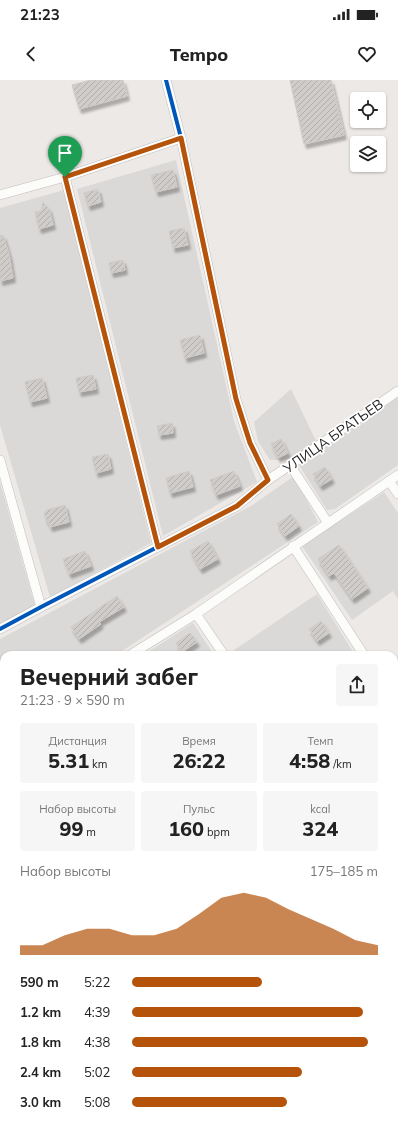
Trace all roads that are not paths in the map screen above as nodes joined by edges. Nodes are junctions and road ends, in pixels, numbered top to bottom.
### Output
1 (166, 80) edge
2 (181, 138) junction
3 (65, 177) junction
4 (0, 196) edge
5 (398, 391) edge
6 (0, 460) edge
7 (290, 465) junction
8 (398, 475) edge
9 (268, 480) junction
10 (389, 481) junction
11 (398, 494) edge
12 (328, 523) junction
13 (293, 546) junction
14 (158, 547) junction
15 (41, 607) junction
16 (196, 614) junction
17 (0, 629) edge
18 (136, 651) edge
19 (221, 651) edge
20 (361, 651) edge

1 - 2 street
2 - 3 street
2 - 9 street
3 - 4 street
3 - 14 street
5 - 7 street, УЛИЦА БРАТЬЕВ
6 - 15 street
7 - 9 street, УЛИЦА БРАТЬЕВ
7 - 12 street
8 - 10 street
9 - 14 street, УЛИЦА БРАТЬЕВ
10 - 11 street
10 - 12 street
12 - 13 street
13 - 16 street
13 - 20 street
14 - 15 street, УЛИЦА БРАТЬЕВ
15 - 17 street, УЛИЦА БРАТЬЕВ
16 - 18 street
16 - 19 street

